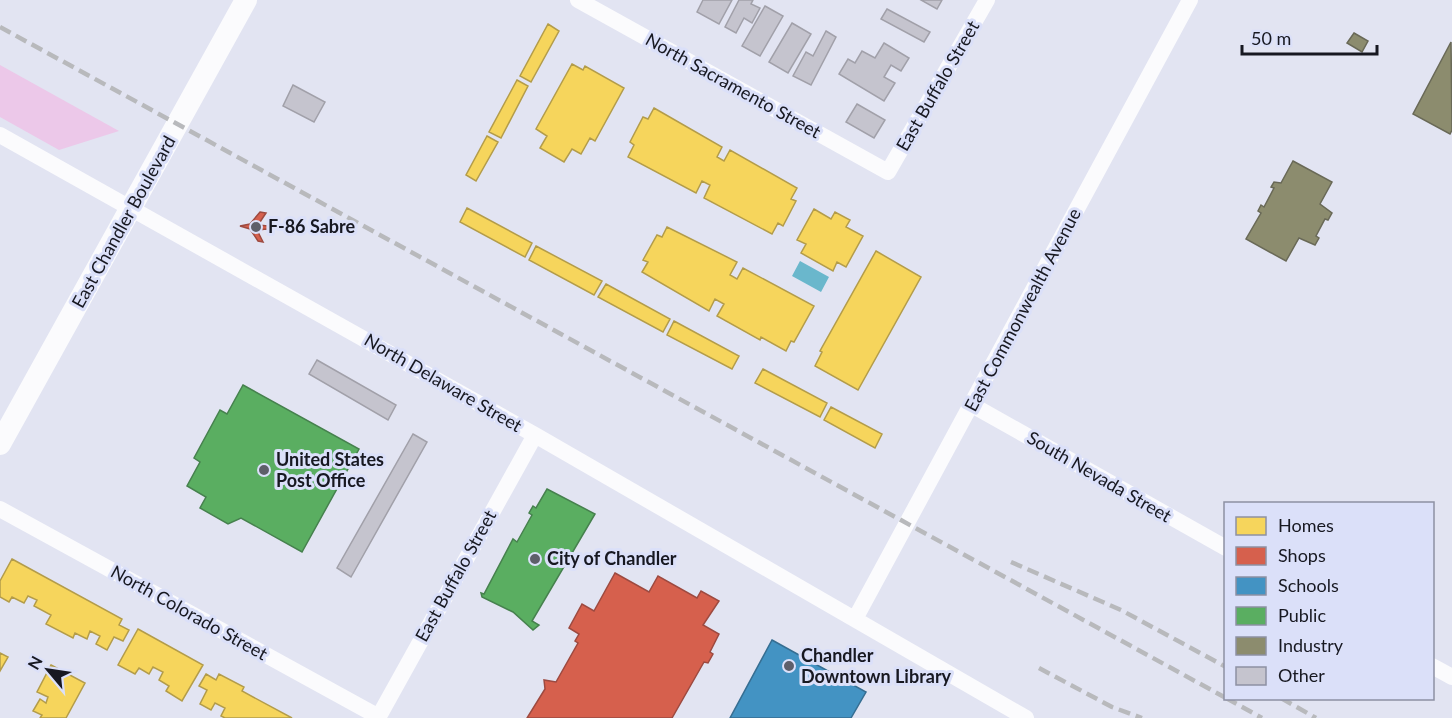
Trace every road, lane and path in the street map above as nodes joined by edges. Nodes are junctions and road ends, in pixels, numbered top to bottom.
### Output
1 (246, 0) edge
2 (578, 0) edge
3 (987, 0) edge
4 (1190, 0) edge
5 (0, 135) edge
6 (888, 172) joint
7 (133, 208) junction
8 (972, 405) junction
9 (535, 435) junction
10 (0, 444) edge
11 (0, 509) edge
12 (1224, 547) edge
13 (855, 619) junction
14 (1434, 667) edge
15 (1452, 677) edge
16 (378, 717) edge
17 (1026, 718) edge

1 - 7 main road, East Chandler Boulevard
2 - 6 street, North Sacramento Street
3 - 6 street, East Buffalo Street
4 - 8 street, East Commonwealth Avenue
5 - 7 street, North Delaware Street
7 - 9 street, North Delaware Street
7 - 10 main road, East Chandler Boulevard
8 - 12 street, South Nevada Street
8 - 13 street, East Commonwealth Avenue
9 - 13 street, North Delaware Street
9 - 16 street, East Buffalo Street
11 - 16 street, North Colorado Street
13 - 17 street, North Delaware Street
14 - 15 street

